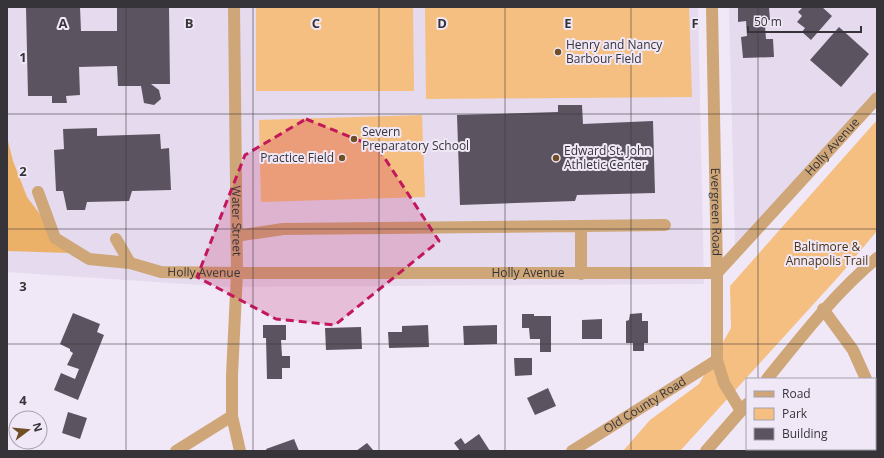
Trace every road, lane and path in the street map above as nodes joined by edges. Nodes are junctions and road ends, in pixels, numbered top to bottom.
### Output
1 (234, 7) edge
2 (712, 7) edge
3 (877, 98) edge
4 (38, 192) dead end
5 (665, 225) dead end
6 (581, 226) junction
7 (236, 236) junction
8 (116, 239) dead end
9 (877, 258) edge
10 (130, 263) junction
11 (237, 273) junction
12 (717, 273) junction
13 (581, 274) junction
14 (824, 309) junction
15 (717, 360) junction
16 (768, 378) edge
17 (866, 378) edge
18 (744, 407) edge
19 (232, 416) junction
20 (176, 451) edge
21 (240, 451) edge
22 (572, 451) edge
23 (706, 451) edge

1 - 7 street, Water Street
2 - 12 street, Evergreen Road
3 - 12 street, Holly Avenue
4 - 10 street, Holly Avenue
5 - 6 street
6 - 7 street
6 - 13 street
7 - 11 street, Water Street
8 - 10 street
9 - 14 street
10 - 11 street, Holly Avenue
11 - 13 street, Holly Avenue
11 - 19 street, Water Street
12 - 13 street, Holly Avenue
12 - 15 street, Evergreen Road
14 - 16 street
14 - 17 street
15 - 18 street, Evergreen Road
15 - 22 street, Old County Road
18 - 23 street
19 - 20 street
19 - 21 street, Water Street

